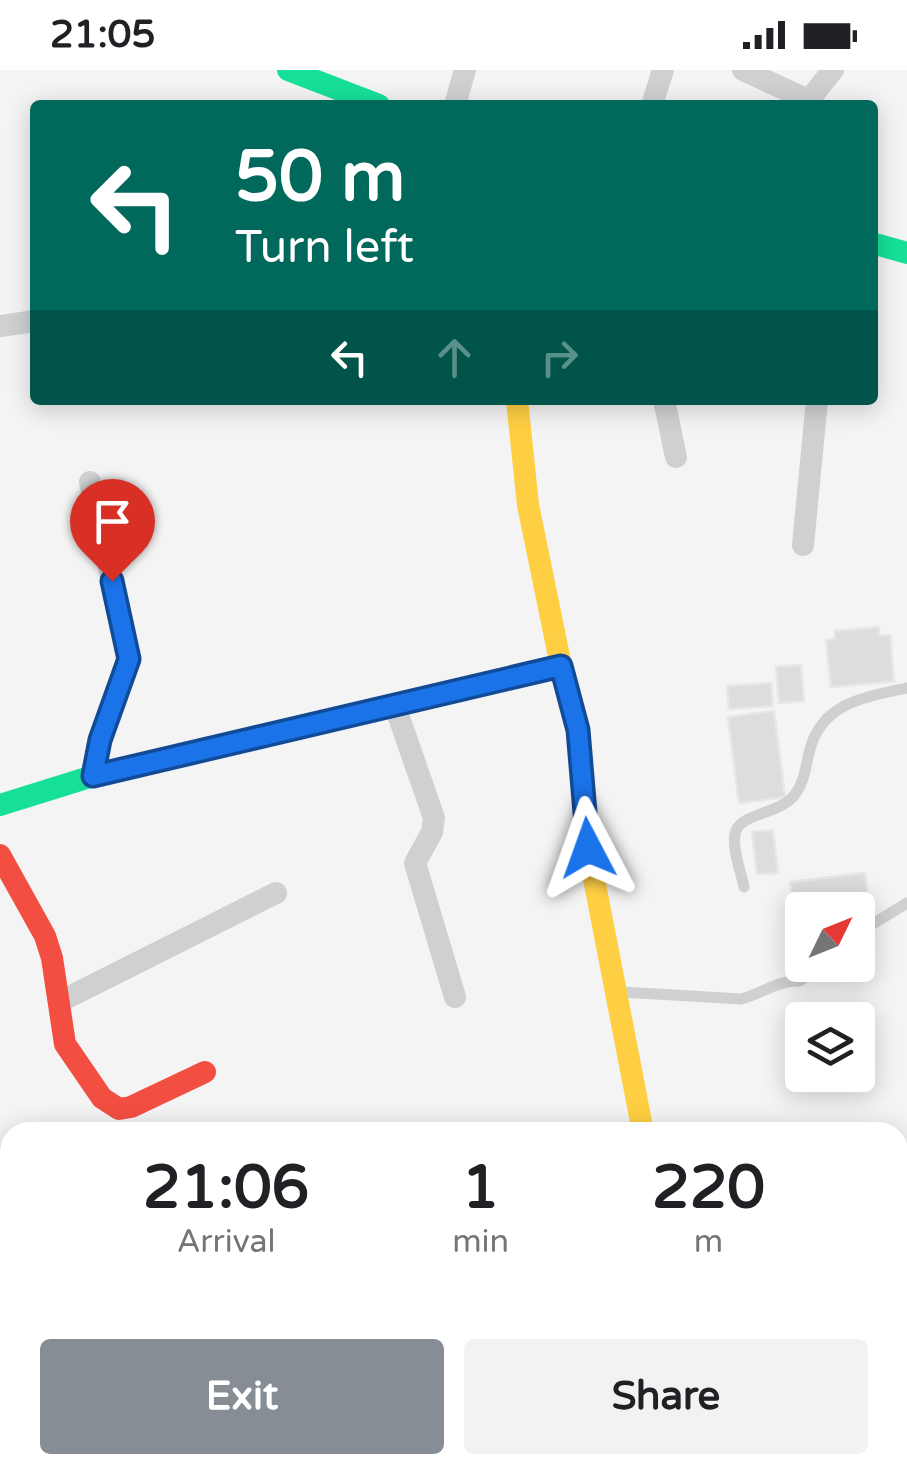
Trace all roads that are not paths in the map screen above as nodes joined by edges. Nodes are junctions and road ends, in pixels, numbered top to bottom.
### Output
1 (288, 70) edge
2 (465, 70) edge
3 (663, 70) edge
4 (743, 70) edge
5 (833, 70) edge
6 (367, 100) edge
7 (456, 100) edge
8 (654, 100) edge
9 (801, 100) edge
10 (809, 100) edge
11 (878, 245) edge
12 (907, 253) edge
13 (30, 322) edge
14 (0, 326) edge
15 (518, 405) edge
16 (665, 405) edge
17 (817, 405) edge
18 (676, 457) dead end
19 (90, 482) dead end
20 (803, 546) dead end
21 (561, 666) junction
22 (907, 688) edge
23 (395, 706) junction
24 (93, 776) junction
25 (0, 805) edge
26 (0, 855) edge
27 (744, 887) dead end
28 (276, 893) dead end
29 (907, 903) edge
30 (875, 923) edge
31 (785, 980) edge
32 (618, 992) junction
33 (455, 997) dead end
34 (59, 1002) junction
35 (206, 1072) dead end
36 (641, 1122) edge

1 - 6 street
2 - 7 street
3 - 8 street
4 - 9 street
5 - 10 street
11 - 12 street
13 - 14 street
15 - 21 street
16 - 18 street
17 - 20 street
19 - 24 street
21 - 23 street
21 - 32 street
22 - 27 lane
23 - 24 street
23 - 33 street
24 - 25 street
26 - 34 street
28 - 34 street
29 - 30 lane
31 - 32 lane
32 - 36 street
34 - 35 street

